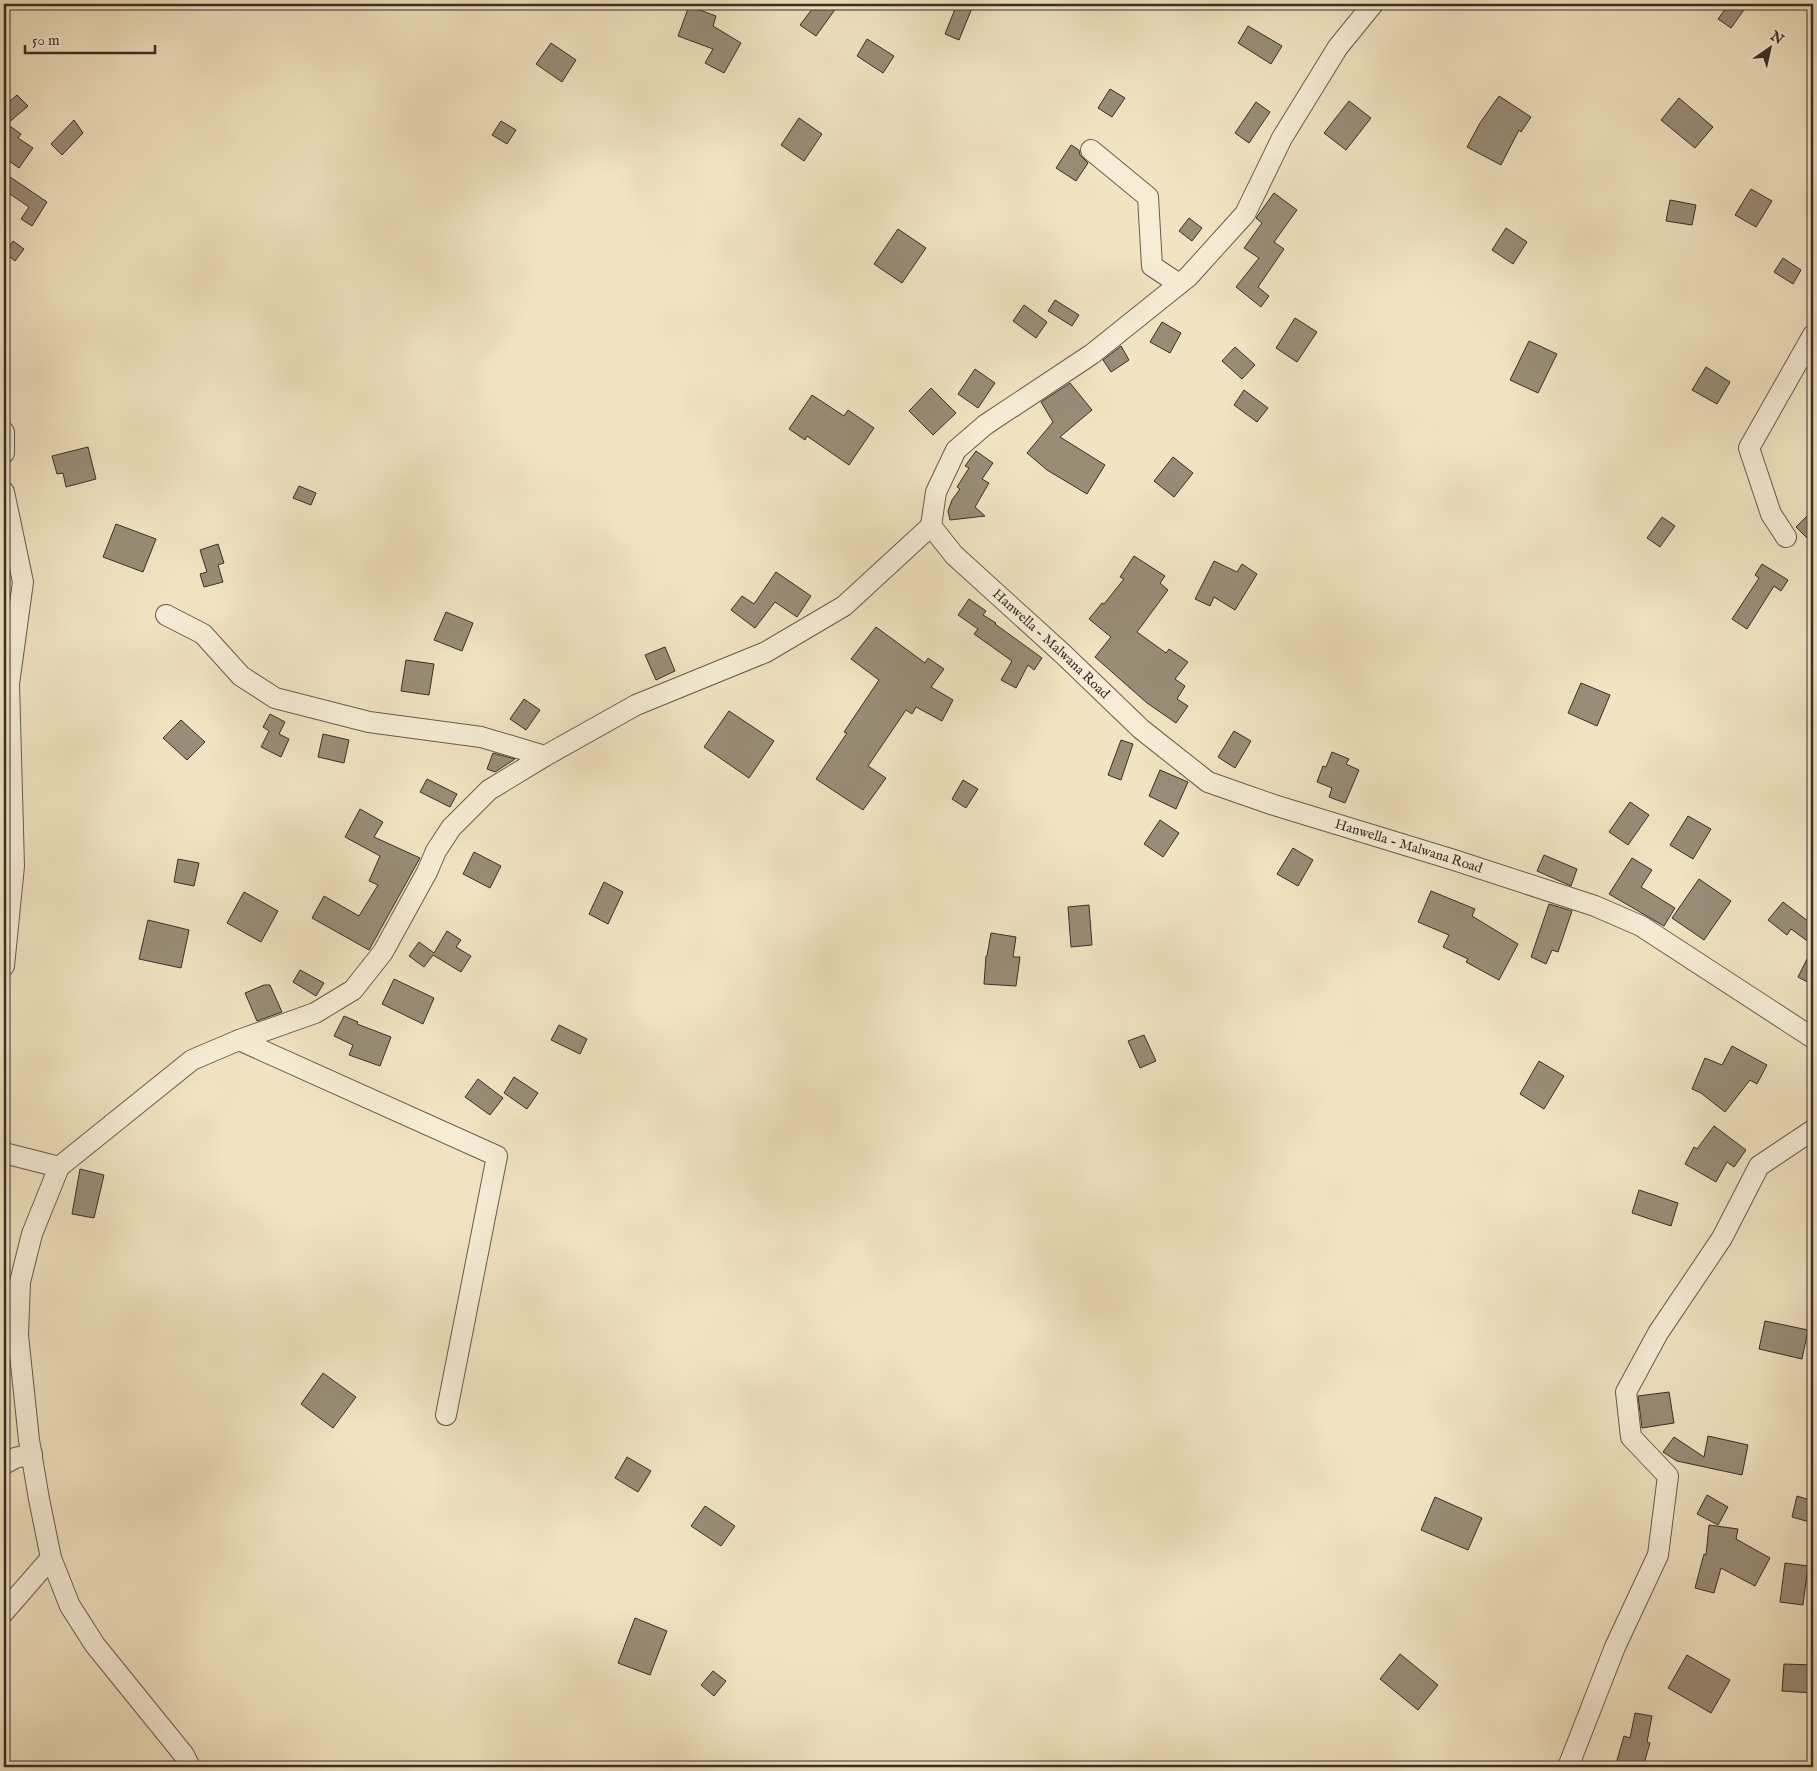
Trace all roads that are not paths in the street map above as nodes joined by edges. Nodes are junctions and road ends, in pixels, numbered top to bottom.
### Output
1 (1374, 4) edge
2 (1091, 150) dead end
3 (1179, 284) junction
4 (1813, 335) edge
5 (4, 432) edge
6 (4, 453) edge
7 (4, 492) edge
8 (931, 526) junction
9 (1786, 536) dead end
10 (166, 615) dead end
11 (544, 756) junction
12 (4, 966) edge
13 (1813, 1038) edge
14 (239, 1040) junction
15 (1813, 1130) edge
16 (4, 1153) edge
17 (59, 1168) junction
18 (446, 1415) dead end
19 (32, 1454) junction
20 (4, 1464) edge
21 (51, 1558) junction
22 (4, 1612) edge
23 (190, 1767) edge
24 (1568, 1767) edge

1 - 3 street
2 - 3 street
3 - 8 street
4 - 9 street
5 - 6 street
7 - 12 street
8 - 11 street
8 - 13 street, Hanwella - Malwana Road
10 - 11 street
11 - 14 street
14 - 17 street
14 - 18 street
15 - 24 street
16 - 17 street
17 - 19 street
19 - 20 street
19 - 21 street
21 - 22 street
21 - 23 street

